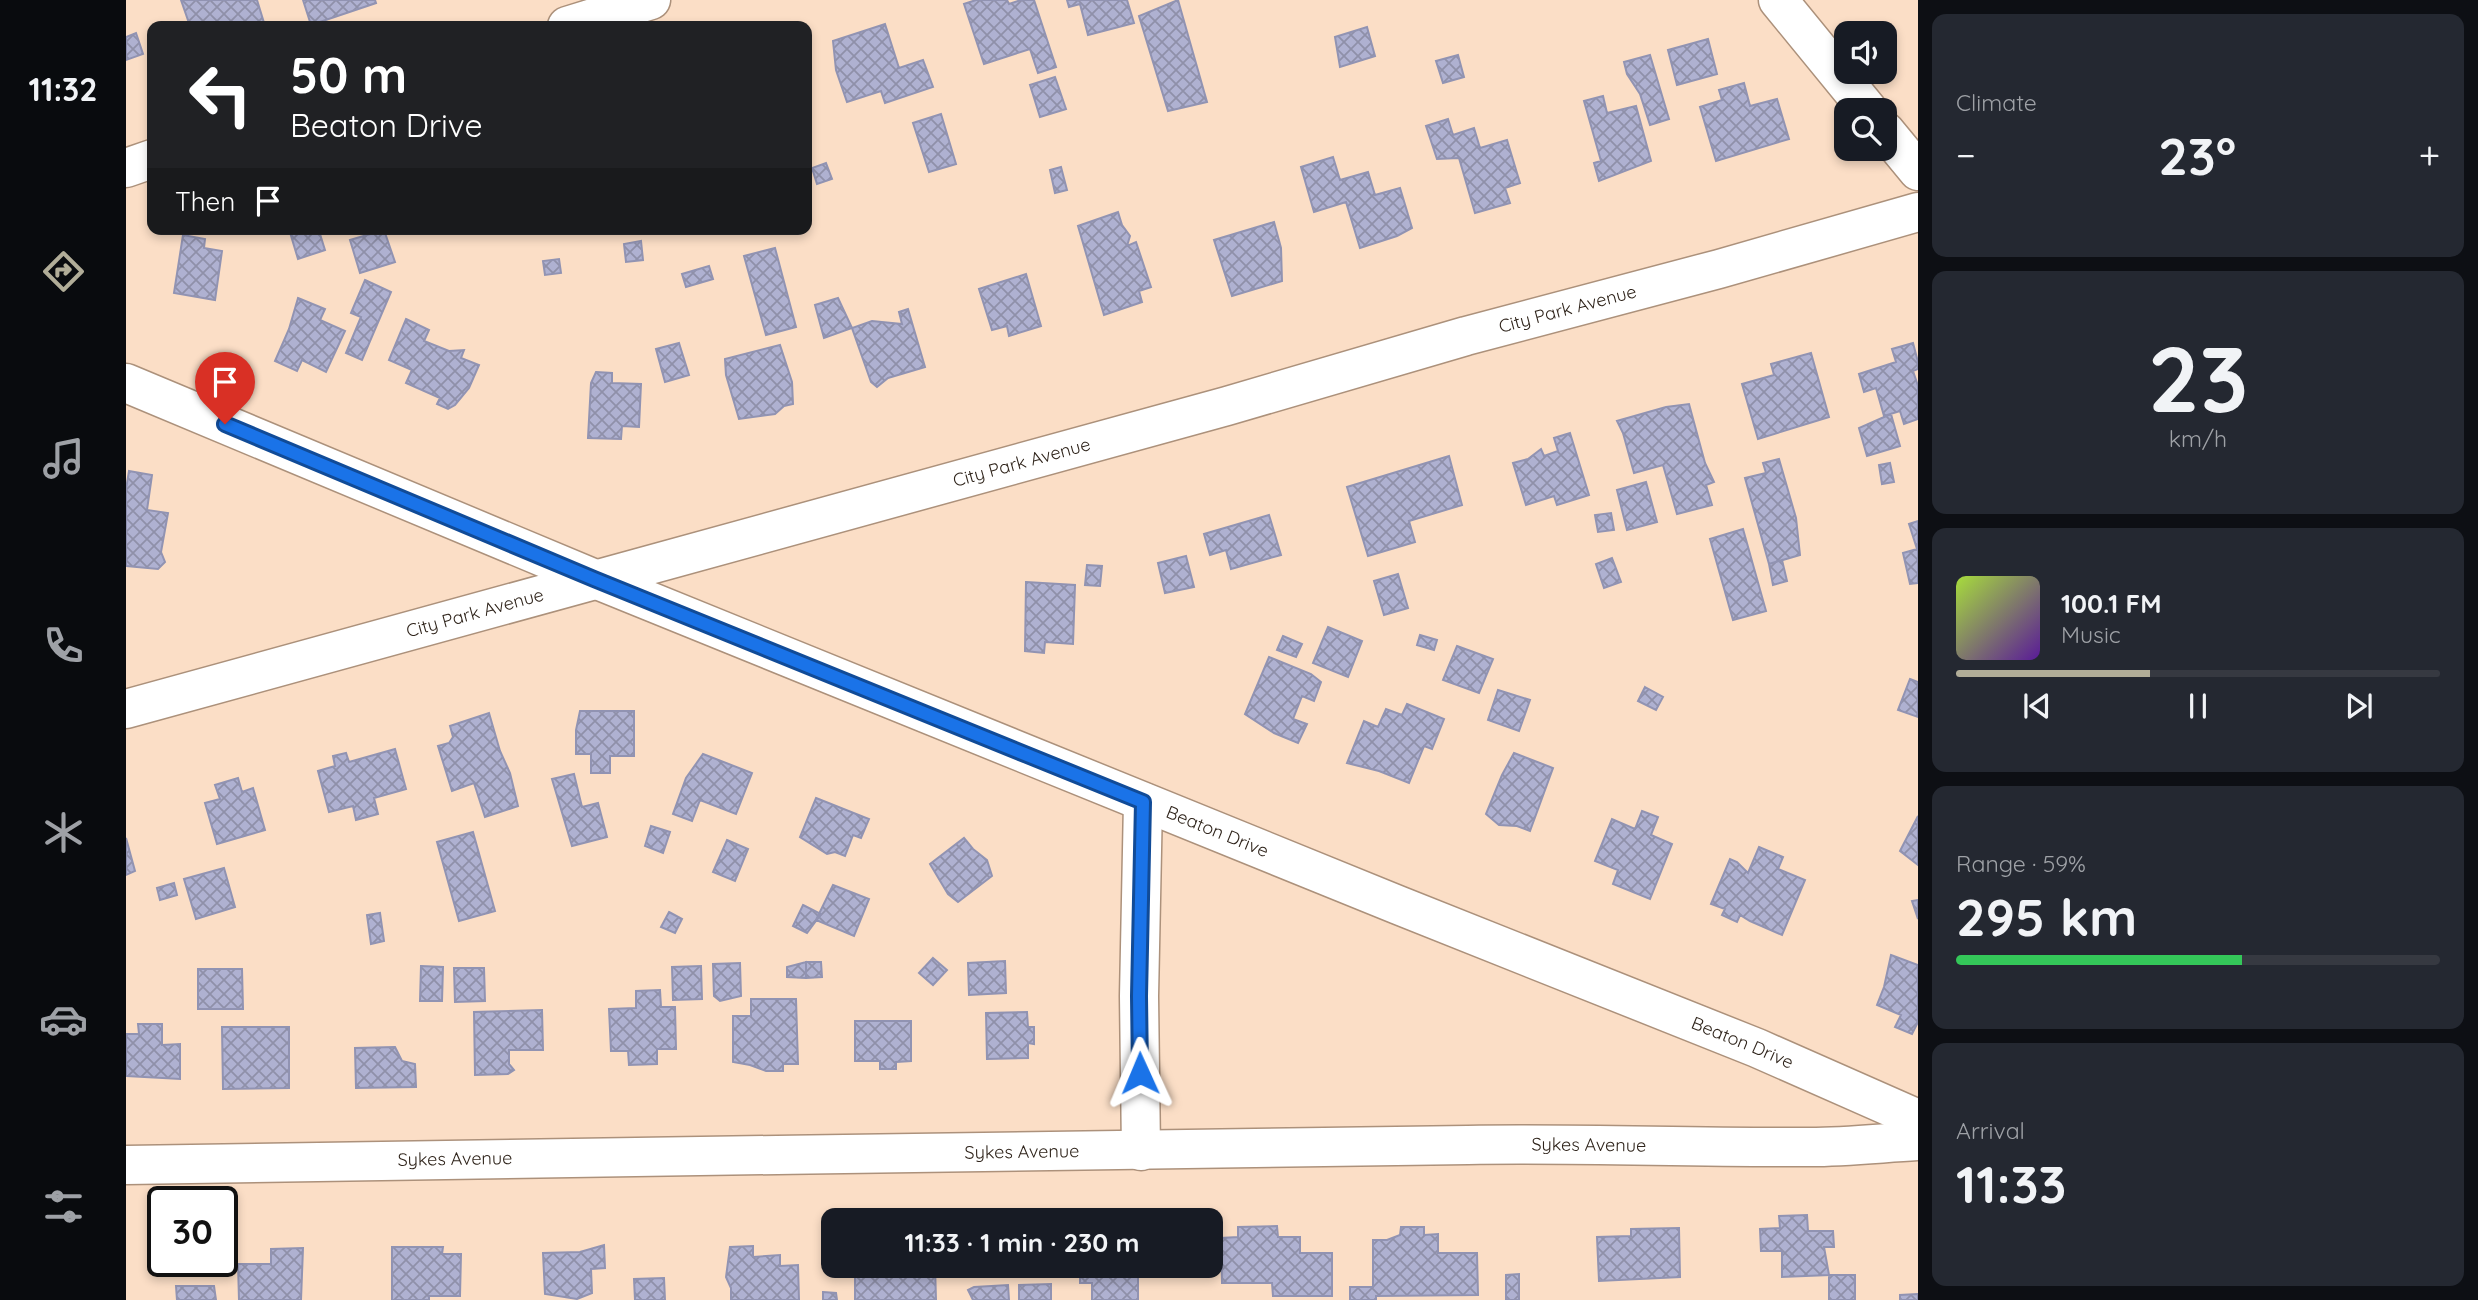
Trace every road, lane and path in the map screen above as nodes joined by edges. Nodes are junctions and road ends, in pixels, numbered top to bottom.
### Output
1 (651, 0) edge
2 (1777, 0) edge
3 (583, 21) edge
4 (1858, 98) edge
5 (1897, 146) edge
6 (147, 161) edge
7 (126, 168) edge
8 (1918, 172) edge
9 (1918, 212) edge
10 (126, 383) edge
11 (594, 579) junction
12 (126, 709) edge
13 (1143, 802) junction
14 (1918, 1119) edge
15 (1918, 1141) edge
16 (1141, 1151) junction
17 (126, 1165) edge

1 - 3 street
2 - 4 street
5 - 8 street
6 - 7 street
9 - 11 street, City Park Avenue
10 - 11 street, Beaton Drive
11 - 12 street, City Park Avenue
11 - 13 street, Beaton Drive
13 - 14 street, Beaton Drive
13 - 16 street
15 - 16 street, Sykes Avenue
16 - 17 street, Sykes Avenue

